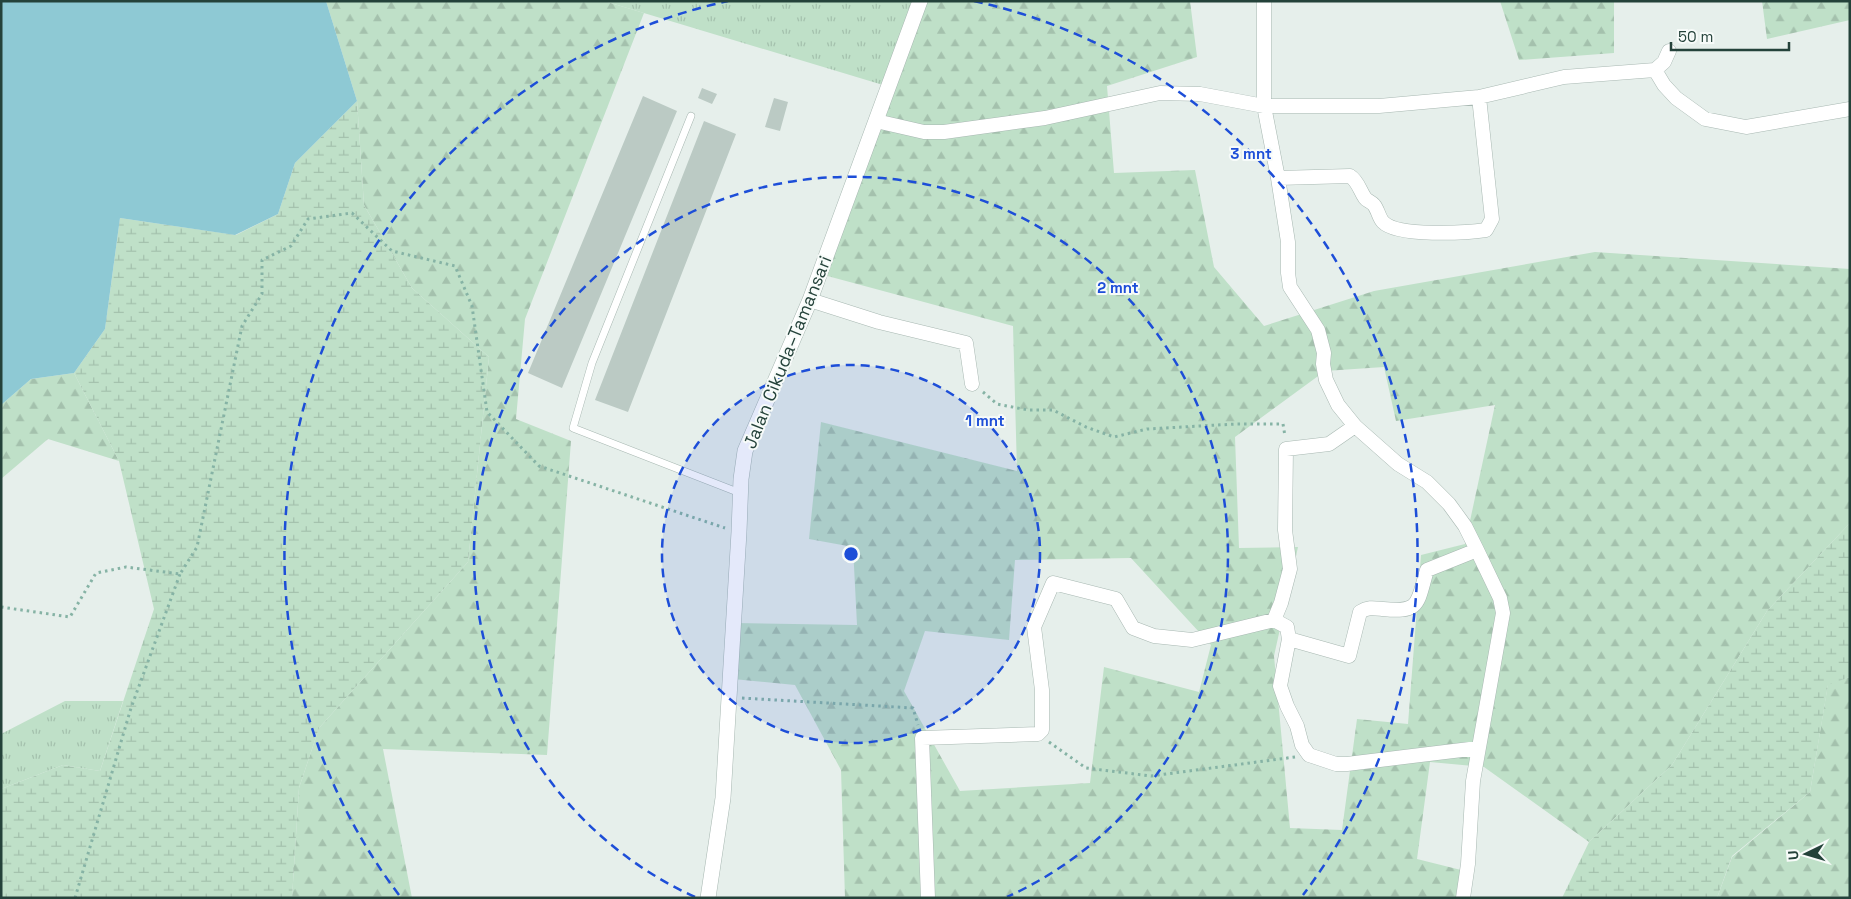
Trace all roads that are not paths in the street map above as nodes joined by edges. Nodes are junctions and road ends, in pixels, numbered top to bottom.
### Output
1 (920, 1) edge
2 (1264, 1) edge
3 (1669, 51) dead end
4 (1655, 70) junction
5 (1479, 97) junction
6 (1264, 106) junction
7 (1850, 109) edge
8 (691, 116) dead end
9 (876, 121) junction
10 (1278, 178) junction
11 (810, 300) junction
12 (972, 384) road end
13 (1356, 426) junction
14 (740, 493) junction
15 (1476, 550) junction
16 (1274, 620) junction
17 (1290, 638) junction
18 (1478, 748) junction
19 (708, 898) edge
20 (928, 898) edge
21 (1463, 898) edge

1 - 9 street, Jalan Cikuda–Tamansari
2 - 6 street
3 - 4 street
4 - 5 street
4 - 7 street
5 - 6 street
5 - 10 street
6 - 9 street
6 - 10 street
8 - 14 lane
9 - 11 street, Jalan Cikuda–Tamansari
10 - 13 street
11 - 12 street
11 - 14 street, Jalan Cikuda–Tamansari
13 - 15 street
13 - 16 street
14 - 19 street, Jalan Cikuda–Tamansari
15 - 17 street
15 - 18 street
16 - 17 street
16 - 20 street
17 - 18 street
18 - 21 street

